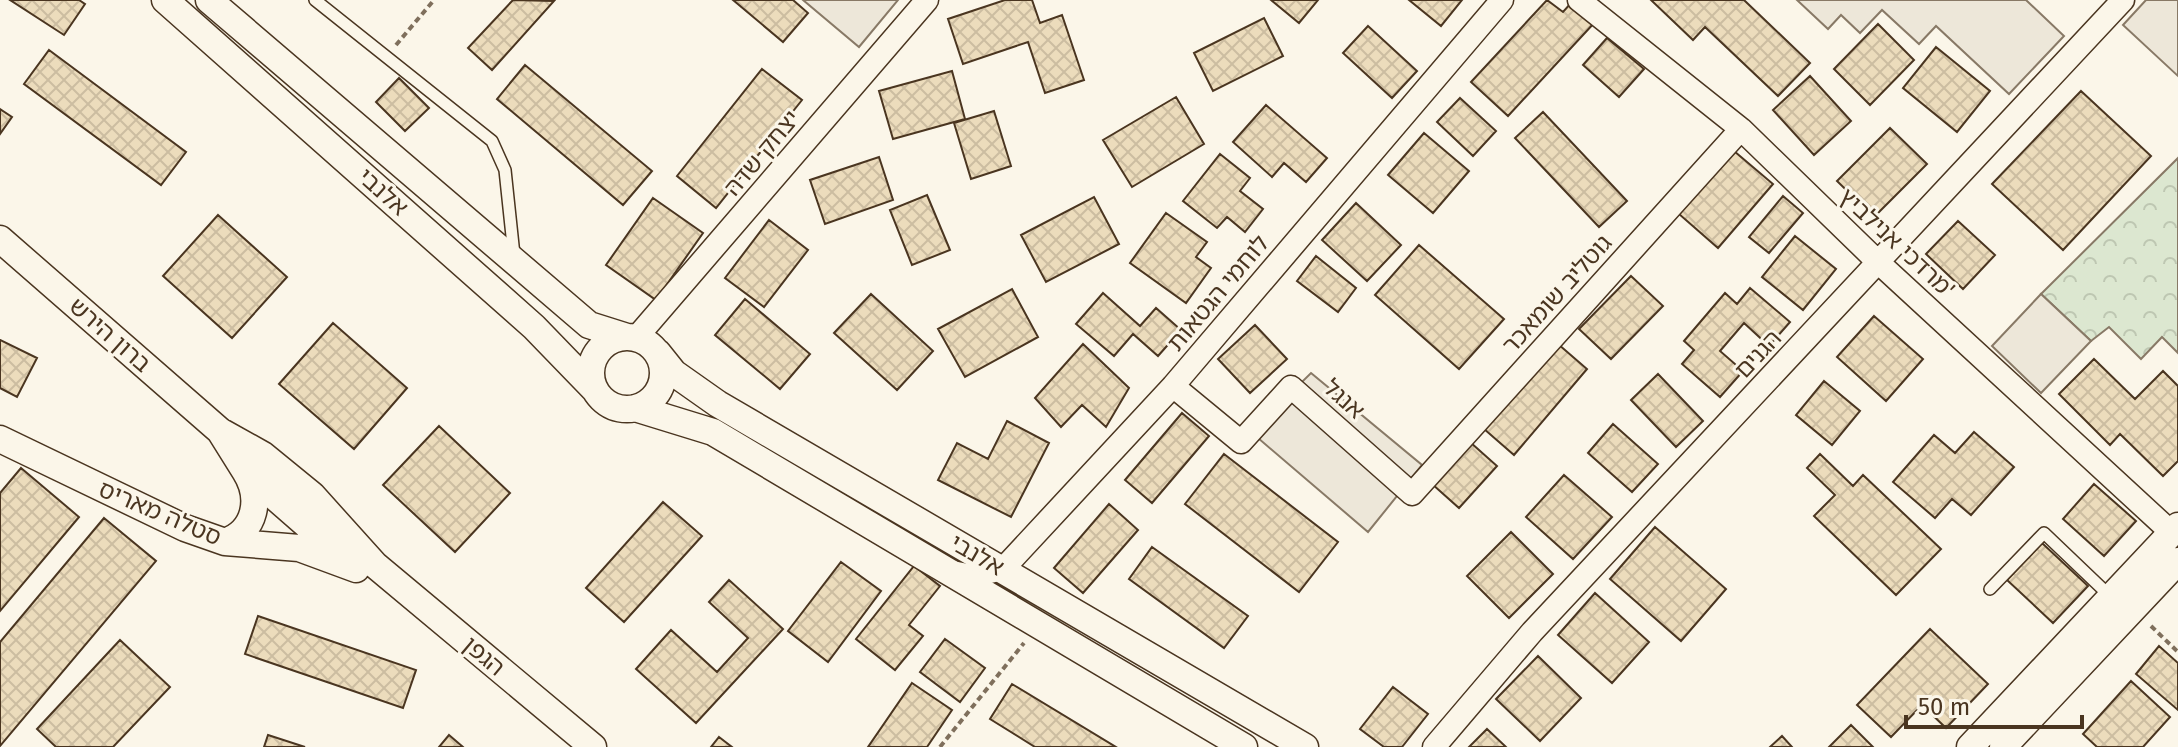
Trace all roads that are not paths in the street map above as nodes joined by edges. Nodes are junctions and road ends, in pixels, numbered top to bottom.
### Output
1 (165, 0) edge
2 (209, 0) edge
3 (315, 0) edge
4 (927, 0) edge
5 (1502, 0) edge
6 (1579, 0) edge
7 (2123, 0) edge
8 (1741, 129) junction
9 (0, 239) edge
10 (1879, 263) junction
11 (518, 267) junction
12 (632, 337) junction
13 (658, 353) junction
14 (1173, 386) junction
15 (595, 390) junction
16 (635, 408) junction
17 (220, 431) junction
18 (0, 439) edge
19 (245, 471) junction
20 (1412, 494) joint
21 (312, 495) junction
22 (293, 513) junction
23 (2175, 530) edge
24 (235, 543) junction
25 (2178, 561) edge
26 (375, 565) junction
27 (1003, 569) junction
28 (947, 571) junction
29 (1990, 589) dead end
30 (407, 592) junction
31 (2122, 603) junction
32 (593, 747) edge
33 (1244, 747) edge
34 (1305, 747) edge
35 (1434, 747) edge
36 (1970, 747) edge
37 (2003, 747) edge

1 - 15 street, אלנבי
2 - 11 street, אלנבי
3 - 11 lane
4 - 12 street, יצחק שדה
5 - 14 street, לוחמי הגטאות
6 - 8 street, מרדכי אנילביץ'
7 - 10 street, הגנים
8 - 10 street, מרדכי אנילביץ'
8 - 20 street, גוטליב שומאכר
9 - 17 street, ברון הירש
10 - 23 street, מרדכי אנילביץ'
10 - 35 street, הגנים
11 - 12 street, אלנבי
12 - 13 street, אלנבי
12 - 15 street
13 - 16 street
13 - 27 street, אלנבי
14 - 20 street, אנגל
14 - 27 street, לוחמי הגטאות
15 - 16 street, אלנבי
16 - 28 street, אלנבי
17 - 19 street, ברון הירש
17 - 21 street, ברון הירש
18 - 24 street, סטלה מאריס
19 - 22 street, ברון הירש
19 - 24 street
21 - 22 street, סטלה מאריס
21 - 26 street, הגפן
22 - 24 street, סטלה מאריס
22 - 26 street, הגפן
23 - 31 street
24 - 30 street
25 - 31 street
26 - 30 street, הגפן
27 - 28 street
27 - 34 street, אלנבי
28 - 33 street, אלנבי
29 - 31 lane
30 - 32 street, הגפן
31 - 36 street
31 - 37 street

